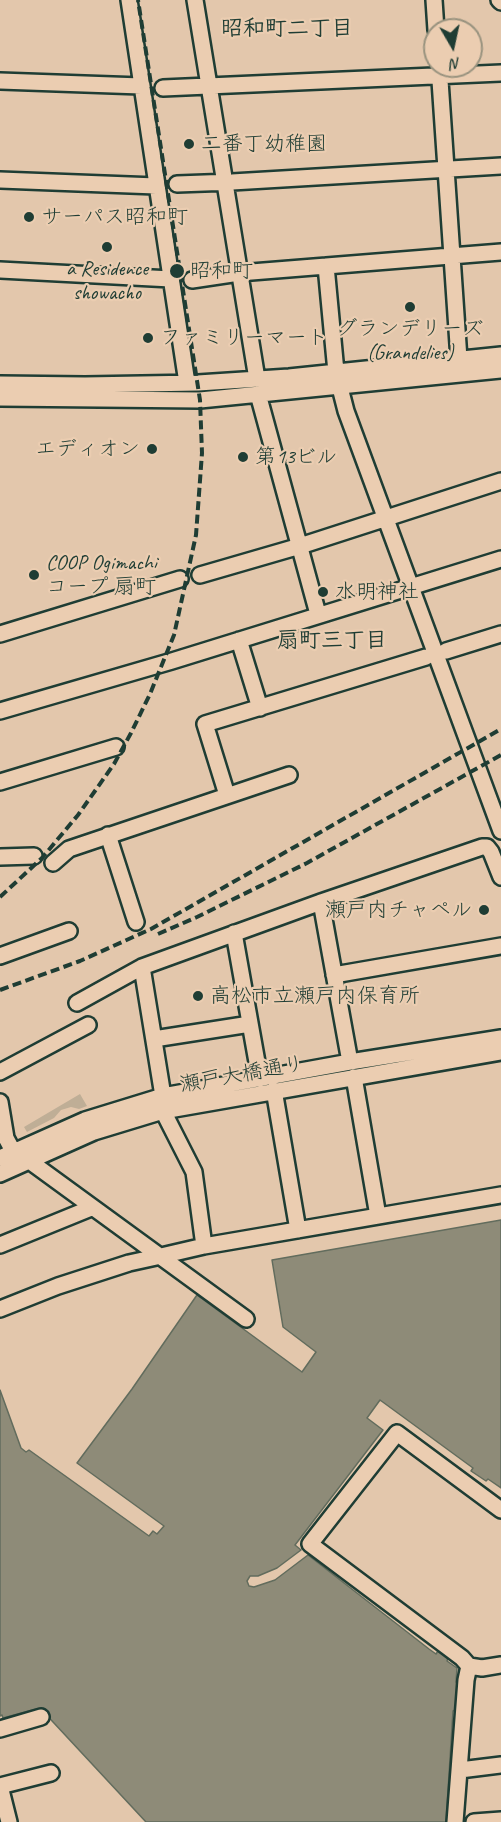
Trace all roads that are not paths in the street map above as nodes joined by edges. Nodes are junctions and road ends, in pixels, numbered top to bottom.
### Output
1 (129, 0) edge
2 (195, 0) edge
3 (434, 0) edge
4 (435, 18) edge
5 (423, 72) edge
6 (483, 72) edge
7 (501, 73) edge
8 (440, 78) edge
9 (0, 81) edge
10 (209, 85) junction
11 (141, 86) junction
12 (164, 88) dead end
13 (501, 166) edge
14 (447, 169) junction
15 (0, 180) edge
16 (226, 182) junction
17 (177, 184) dead end
18 (156, 186) junction
19 (501, 252) edge
20 (452, 256) junction
21 (326, 266) junction
22 (0, 270) edge
23 (239, 273) junction
24 (171, 279) junction
25 (192, 280) dead end
26 (501, 356) edge
27 (459, 359) junction
28 (501, 370) edge
29 (338, 378) junction
30 (187, 383) junction
31 (0, 384) edge
32 (258, 387) junction
33 (0, 398) edge
34 (501, 482) edge
35 (386, 519) junction
36 (300, 546) junction
37 (501, 559) edge
38 (200, 575) dead end
39 (180, 579) dead end
40 (411, 586) junction
41 (318, 614) junction
42 (0, 634) edge
43 (501, 634) edge
44 (239, 640) junction
45 (446, 651) dead end
46 (426, 657) dead end
47 (260, 708) junction
48 (0, 711) edge
49 (116, 747) dead end
50 (289, 775) dead end
51 (0, 782) edge
52 (227, 795) junction
53 (501, 831) edge
54 (108, 836) junction
55 (34, 856) dead end
56 (0, 857) edge
57 (53, 863) dead end
58 (501, 877) edge
59 (321, 902) junction
60 (136, 922) dead end
61 (69, 931) dead end
62 (234, 933) junction
63 (501, 946) edge
64 (0, 956) edge
65 (142, 967) junction
66 (334, 975) junction
67 (77, 1003) dead end
68 (250, 1024) junction
69 (88, 1025) dead end
70 (501, 1038) edge
71 (154, 1039) junction
72 (501, 1052) edge
73 (352, 1070) junction
74 (0, 1072) edge
75 (260, 1079) junction
76 (274, 1090) junction
77 (0, 1102) edge
78 (163, 1104) junction
79 (7, 1154) edge
80 (28, 1160) junction
81 (0, 1174) edge
82 (501, 1195) edge
83 (91, 1208) junction
84 (378, 1216) junction
85 (298, 1230) junction
86 (0, 1245) edge
87 (204, 1246) junction
88 (161, 1256) junction
89 (0, 1309) edge
90 (246, 1319) dead end
91 (501, 1510) edge
92 (501, 1665) edge
93 (469, 1666) junction
94 (41, 1717) dead end
95 (0, 1729) edge
96 (501, 1765) edge
97 (460, 1770) junction
98 (51, 1773) dead end
99 (0, 1786) edge
100 (501, 1820) edge
101 (9, 1822) edge
102 (455, 1822) edge
103 (474, 1822) edge

1 - 11 street
2 - 10 street
3 - 4 street
5 - 10 street
6 - 7 street
8 - 14 street
9 - 11 street
10 - 12 street
10 - 16 street
11 - 18 street
13 - 14 street
14 - 16 street
14 - 20 street
15 - 18 street
16 - 17 street
16 - 23 street
18 - 24 street
19 - 20 street
20 - 21 street
20 - 27 street
21 - 23 street
21 - 29 street
22 - 24 street
23 - 25 street
23 - 32 street
24 - 30 street
26 - 27 street
27 - 29 street
28 - 29 street
29 - 32 street
29 - 32 street
29 - 35 street
30 - 31 street
30 - 32 street
32 - 33 street
32 - 36 street
34 - 35 street
35 - 36 street
35 - 40 street
36 - 38 street
36 - 41 street
37 - 40 street
39 - 42 street
40 - 41 street
40 - 53 street
41 - 44 street
43 - 45 street
44 - 47 street
44 - 48 street
46 - 47 street
47 - 52 street
49 - 51 street
50 - 52 street
52 - 54 street
54 - 57 street
54 - 60 street
55 - 56 street
58 - 59 street
59 - 62 street
59 - 66 street
61 - 64 street
62 - 65 street
62 - 68 street
63 - 66 street
65 - 67 street
65 - 71 street
66 - 73 street
68 - 71 street
68 - 75 street
69 - 74 street
70 - 73 street, 瀬戸大橋通り
71 - 78 street
72 - 73 street, 瀬戸大橋通り
73 - 75 street, 瀬戸大橋通り
73 - 76 street, 瀬戸大橋通り
73 - 84 street
75 - 78 street, 瀬戸大橋通り
76 - 78 street, 瀬戸大橋通り
76 - 85 street
77 - 79 street
78 - 79 street, 瀬戸大橋通り
78 - 80 street, 瀬戸大橋通り
78 - 87 street
80 - 81 street, 瀬戸大橋通り
80 - 83 street
82 - 84 street
83 - 86 street
83 - 88 street
84 - 85 street
85 - 87 street
87 - 88 street
88 - 89 street
88 - 90 street
91 - 93 street
92 - 93 street
93 - 97 street
94 - 95 street
96 - 97 street
97 - 102 street
98 - 99 street
99 - 101 street
100 - 103 street

